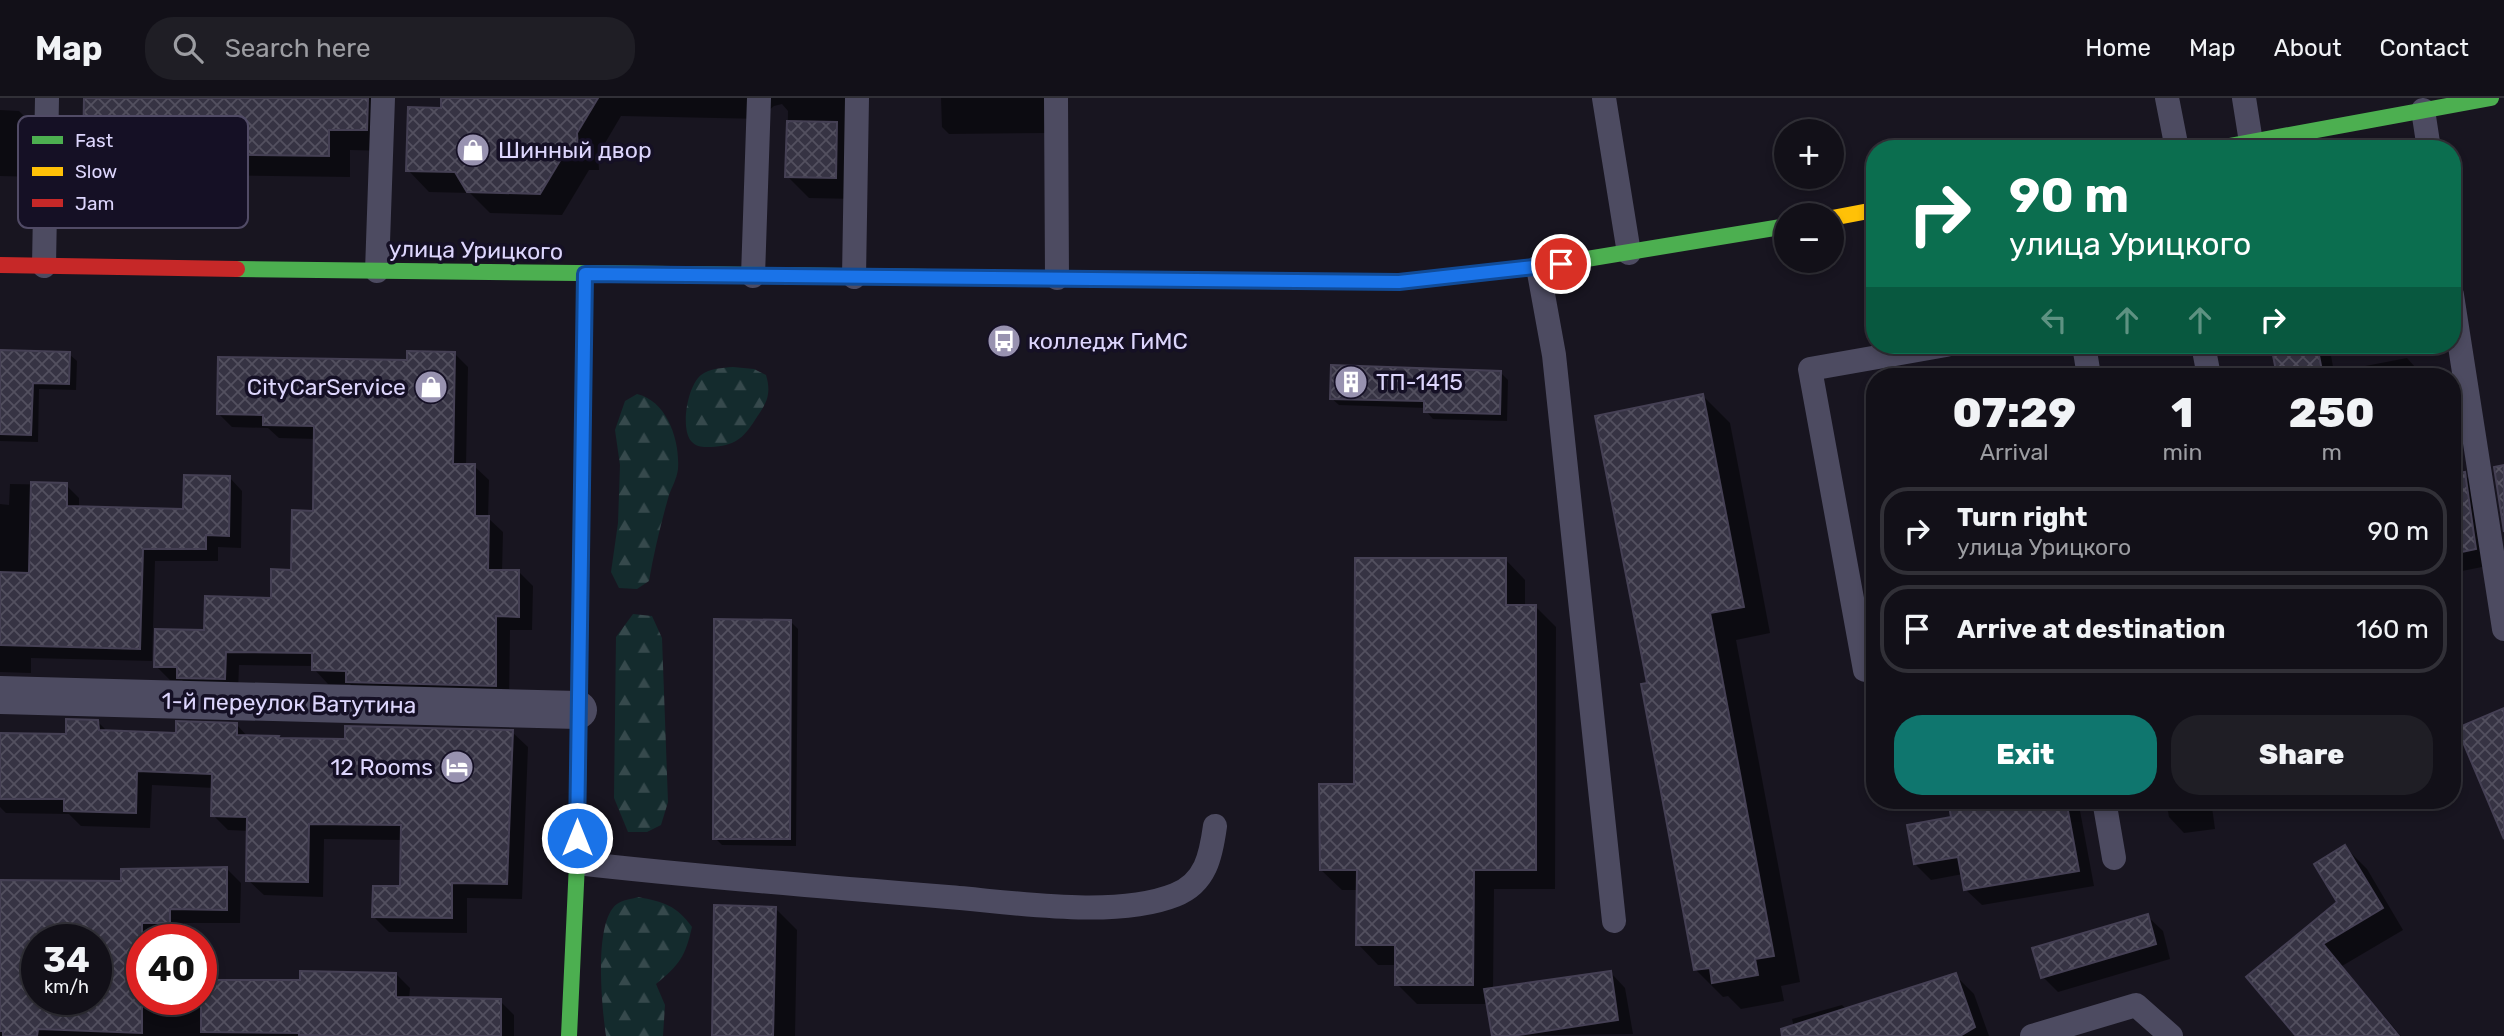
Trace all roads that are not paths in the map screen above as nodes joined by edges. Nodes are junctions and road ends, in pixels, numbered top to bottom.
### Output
1 (47, 98) edge
2 (383, 98) edge
3 (759, 98) edge
4 (857, 98) edge
5 (1056, 98) edge
6 (1604, 98) edge
7 (2167, 98) edge
8 (2244, 98) edge
9 (2491, 98) edge
10 (2423, 110) junction
11 (47, 116) edge
12 (2175, 140) edge
13 (2251, 140) edge
14 (2262, 140) edge
15 (2428, 140) edge
16 (1866, 212) edge
17 (1844, 216) edge
18 (45, 228) edge
19 (1774, 228) edge
20 (1629, 253) junction
21 (0, 265) edge
22 (44, 266) junction
23 (1538, 267) junction
24 (377, 271) junction
25 (585, 274) junction
26 (753, 276) junction
27 (854, 277) junction
28 (1057, 278) junction
29 (2461, 353) edge
30 (1895, 354) edge
31 (2504, 629) edge
32 (1866, 670) dead end
33 (0, 695) edge
34 (578, 710) junction
35 (2106, 809) edge
36 (1215, 826) dead end
37 (2114, 858) dead end
38 (577, 863) junction
39 (1614, 921) dead end
40 (569, 1036) edge
41 (2032, 1036) edge
42 (2171, 1036) edge

1 - 11 lane
2 - 24 lane
3 - 26 lane
4 - 27 lane
5 - 28 lane
6 - 20 lane
7 - 12 lane
8 - 13 lane
9 - 10 main road
10 - 14 main road
10 - 15 lane
16 - 17 main road
18 - 22 lane
19 - 20 main road, улица Урицкого
20 - 23 main road, улица Урицкого
21 - 22 main road, улица Урицкого
22 - 24 main road, улица Урицкого
23 - 28 main road, улица Урицкого
23 - 39 lane
24 - 25 main road, улица Урицкого
25 - 26 main road, улица Урицкого
25 - 34 main road
26 - 27 main road, улица Урицкого
27 - 28 main road, улица Урицкого
29 - 31 lane
30 - 32 lane
33 - 34 street, 1-й переулок Ватутина
34 - 38 main road
35 - 37 lane
36 - 38 lane
38 - 40 main road
41 - 42 lane

